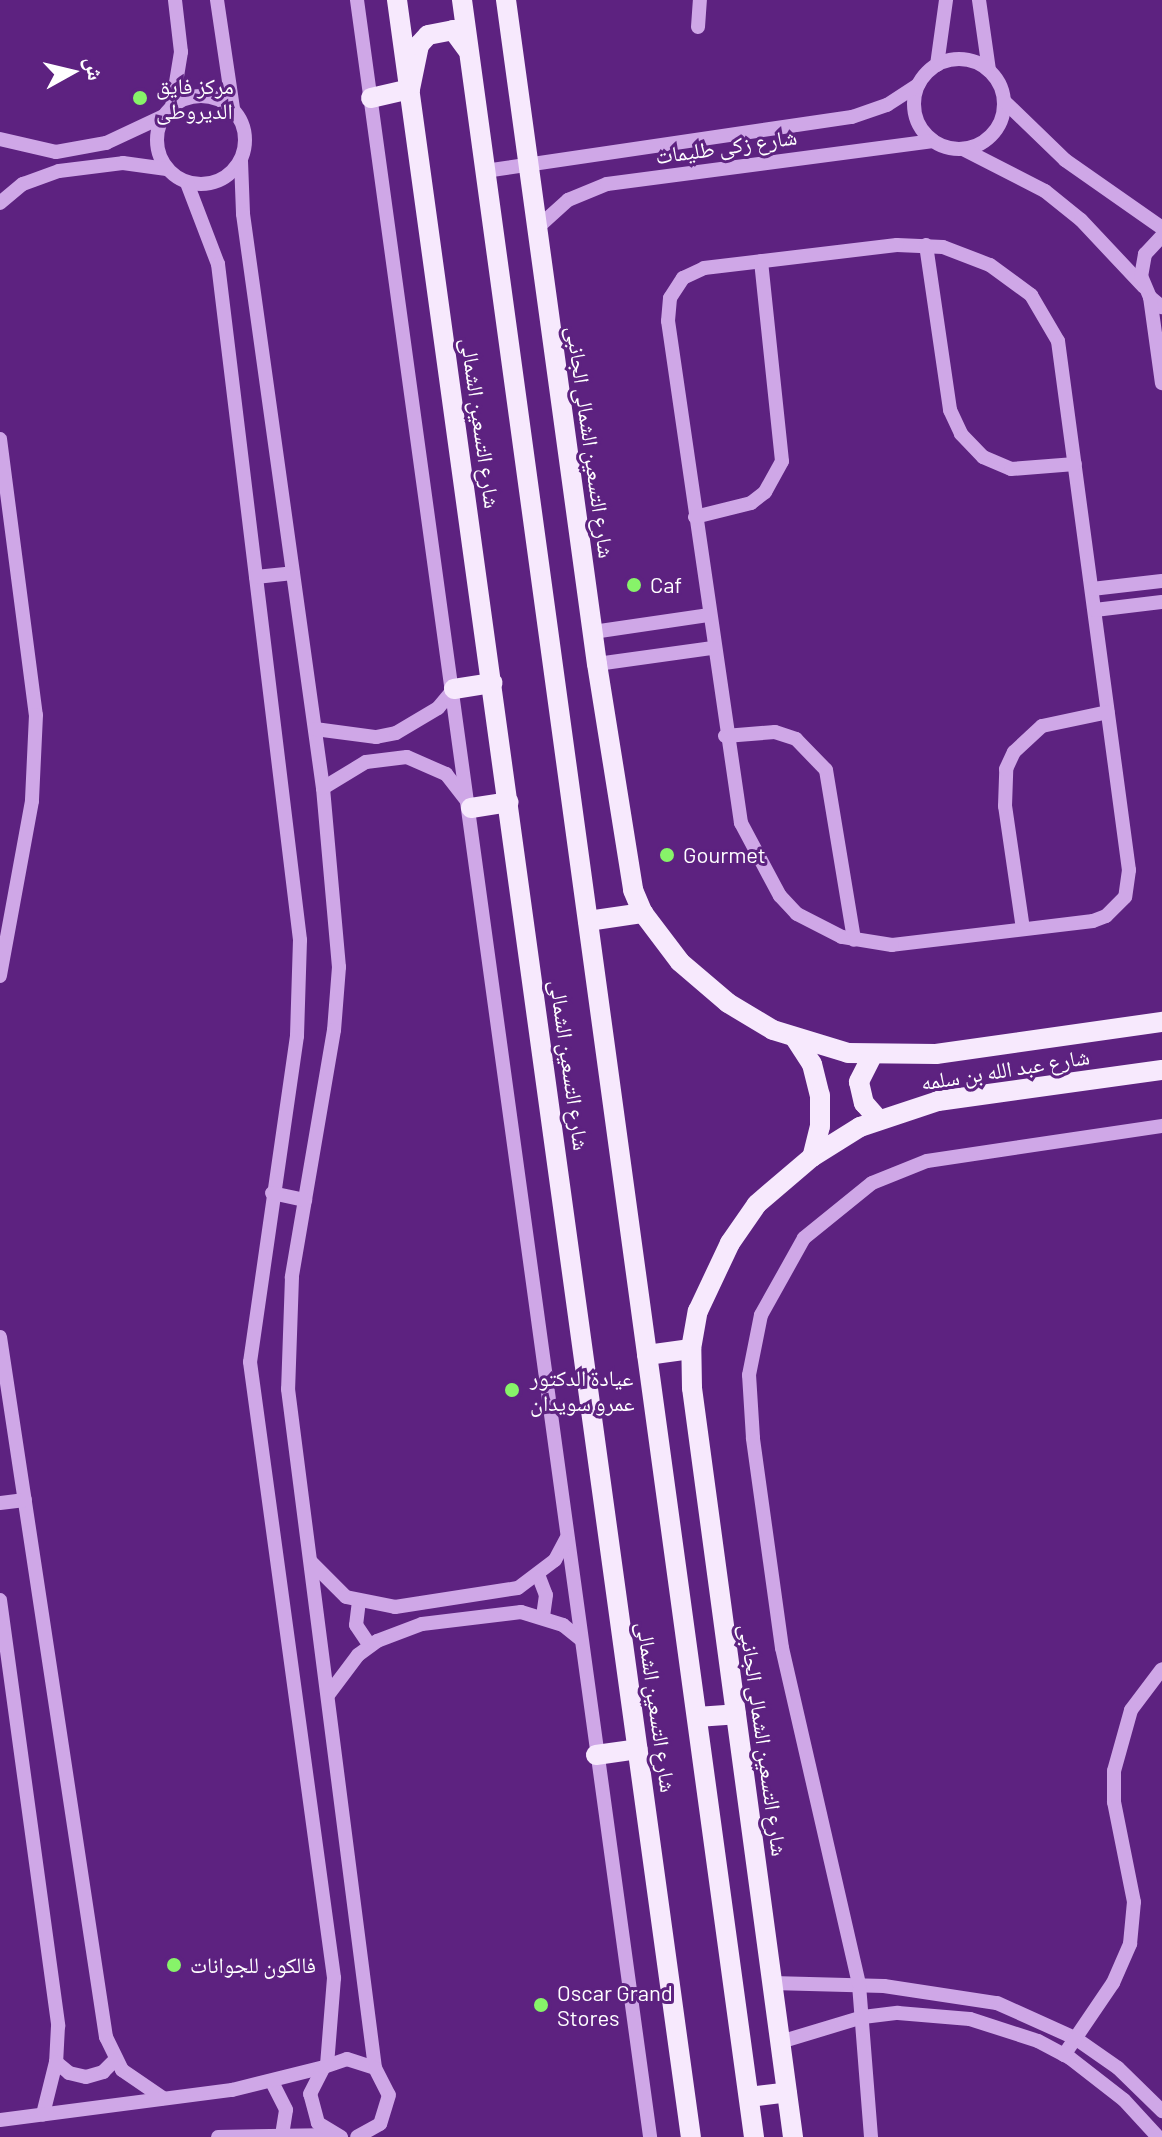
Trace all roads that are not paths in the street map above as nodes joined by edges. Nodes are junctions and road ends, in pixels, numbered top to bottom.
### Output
1 (175, 0) edge
2 (217, 0) edge
3 (357, 0) edge
4 (397, 0) edge
5 (462, 0) edge
6 (506, 0) edge
7 (700, 0) edge
8 (946, 0) edge
9 (979, 0) edge
10 (698, 27) dead end
11 (469, 52) junction
12 (937, 65) junction
13 (989, 70) junction
14 (918, 85) junction
15 (410, 89) junction
16 (371, 98) junction
17 (1004, 101) junction
18 (233, 108) junction
19 (168, 111) junction
20 (0, 139) edge
21 (933, 141) junction
22 (963, 149) junction
23 (241, 161) junction
24 (529, 165) junction
25 (167, 169) junction
26 (485, 171) junction
27 (187, 183) junction
28 (0, 203) edge
29 (537, 228) junction
30 (1162, 228) edge
31 (1162, 236) edge
32 (926, 245) junction
33 (761, 261) junction
34 (1147, 292) junction
35 (1162, 307) edge
36 (1162, 383) edge
37 (0, 439) edge
38 (1075, 464) junction
39 (695, 517) junction
40 (293, 573) junction
41 (256, 577) junction
42 (1162, 581) edge
43 (1092, 589) junction
44 (1162, 602) edge
45 (1095, 610) junction
46 (708, 615) junction
47 (593, 632) junction
48 (713, 648) junction
49 (597, 664) junction
50 (493, 683) junction
51 (454, 689) junction
52 (1108, 712) junction
53 (315, 729) junction
54 (725, 736) junction
55 (323, 788) junction
56 (509, 802) junction
57 (471, 808) junction
58 (633, 890) joint
59 (643, 913) junction
60 (588, 921) junction
61 (1023, 929) junction
62 (854, 940) junction
63 (0, 976) edge
64 (1162, 1022) edge
65 (795, 1038) junction
66 (872, 1056) junction
67 (1162, 1070) edge
68 (878, 1119) junction
69 (1162, 1126) edge
70 (812, 1157) junction
71 (272, 1193) junction
72 (305, 1200) junction
73 (0, 1337) edge
74 (691, 1349) junction
75 (647, 1355) junction
76 (25, 1500) junction
77 (0, 1503) edge
78 (566, 1539) junction
79 (311, 1561) junction
80 (539, 1577) junction
81 (0, 1600) edge
82 (359, 1601) junction
83 (543, 1616) junction
84 (580, 1639) junction
85 (370, 1646) junction
86 (1162, 1669) edge
87 (328, 1695) junction
88 (736, 1714) junction
89 (697, 1717) junction
90 (638, 1749) junction
91 (596, 1755) junction
92 (772, 1983) junction
93 (859, 1984) junction
94 (863, 2017) junction
95 (1075, 2038) junction
96 (780, 2042) junction
97 (1064, 2055) junction
98 (115, 2060) junction
99 (56, 2062) junction
100 (326, 2066) junction
101 (375, 2068) junction
102 (272, 2082) junction
103 (1138, 2085) junction
104 (787, 2092) junction
105 (749, 2097) junction
106 (163, 2098) junction
107 (1124, 2100) junction
108 (1162, 2111) edge
109 (43, 2114) junction
110 (0, 2120) edge
111 (383, 2130) edge
112 (282, 2134) junction
113 (337, 2136) edge
114 (218, 2137) edge
115 (357, 2137) edge
116 (650, 2137) edge
117 (691, 2137) edge
118 (754, 2137) edge
119 (793, 2137) edge
120 (871, 2137) edge
121 (1161, 2137) edge

1 - 19 street
2 - 18 street
3 - 16 street
4 - 15 main road, شارع التسعين الشمالى
5 - 11 main road, شارع التسعين الشمالى
6 - 24 main road, شارع التسعين الشمالى الجانبى
7 - 10 street
8 - 12 street
9 - 13 street
11 - 15 main road
11 - 26 main road, شارع التسعين الشمالى
12 - 13 street
12 - 14 street
13 - 17 street
14 - 21 street
14 - 24 street, شارع زكى طليمات
15 - 16 main road
15 - 50 main road, شارع التسعين الشمالى
16 - 51 street
17 - 22 street
17 - 30 street
18 - 19 street
18 - 23 street
19 - 20 street
19 - 25 street
21 - 22 street
21 - 29 street, شارع زكى طليمات
22 - 34 street
23 - 27 street
23 - 40 street
24 - 26 street, شارع زكى طليمات
24 - 29 main road, شارع التسعين الشمالى الجانبى
25 - 27 street
25 - 28 street
26 - 60 main road, شارع التسعين الشمالى
27 - 41 street
29 - 47 main road, شارع التسعين الشمالى الجانبى
31 - 34 street
32 - 33 street
32 - 38 street
32 - 38 street
33 - 39 street
33 - 39 street
34 - 35 street
34 - 36 street
37 - 63 street
38 - 43 street
39 - 46 street
40 - 41 street
40 - 53 street
41 - 71 street
42 - 43 street
43 - 45 street
44 - 45 street
45 - 52 street
46 - 47 street
46 - 48 street
47 - 49 main road, شارع التسعين الشمالى الجانبى
48 - 49 street
48 - 54 street
49 - 58 main road, شارع التسعين الشمالى الجانبى
50 - 51 main road
50 - 56 main road, شارع التسعين الشمالى
51 - 53 street
51 - 57 street
52 - 61 street
52 - 61 street
53 - 55 street
54 - 62 street
54 - 62 street
55 - 57 street
55 - 72 street
56 - 57 main road
56 - 90 main road, شارع التسعين الشمالى
57 - 78 street
58 - 59 main road, شارع عبد الله بن سلمه
59 - 60 main road
59 - 65 main road, شارع عبد الله بن سلمه
60 - 75 main road, شارع التسعين الشمالى
61 - 62 street
64 - 66 main road, شارع عبد الله بن سلمه
65 - 66 main road, شارع عبد الله بن سلمه
65 - 70 main road
66 - 68 main road
67 - 68 main road, شارع عبد الله بن سلمه
68 - 70 main road, شارع عبد الله بن سلمه
69 - 93 street
70 - 74 main road, شارع عبد الله بن سلمه
71 - 72 street
71 - 100 street
72 - 79 street
73 - 76 street
74 - 75 main road
74 - 88 main road, شارع التسعين الشمالى الجانبى
75 - 89 main road, شارع التسعين الشمالى
76 - 77 street
76 - 98 street
78 - 80 street
78 - 84 street
79 - 82 street
79 - 87 street
80 - 82 street
80 - 83 street
81 - 99 street
82 - 85 street
83 - 84 street
83 - 85 street
84 - 91 street
85 - 87 street
86 - 95 street
87 - 101 street
88 - 89 main road
88 - 92 main road, شارع التسعين الشمالى الجانبى
89 - 105 main road, شارع التسعين الشمالى
90 - 91 main road
90 - 117 main road, شارع التسعين الشمالى
91 - 116 street
92 - 93 street
92 - 96 main road, شارع التسعين الشمالى الجانبى
93 - 94 street
93 - 95 street
94 - 96 street
94 - 97 street
94 - 120 street
95 - 97 street
95 - 103 street
96 - 104 main road, شارع التسعين الشمالى الجانبى
97 - 107 street
98 - 99 street
98 - 106 street
99 - 109 street
100 - 101 street
100 - 102 street
100 - 113 street
101 - 111 street
102 - 106 street
102 - 112 street
103 - 107 street
103 - 108 street
104 - 105 main road
104 - 119 main road, شارع التسعين الشمالى الجانبى
105 - 118 main road, شارع التسعين الشمالى
106 - 109 street
107 - 121 street
109 - 110 street
111 - 115 street
112 - 113 street
112 - 114 street

